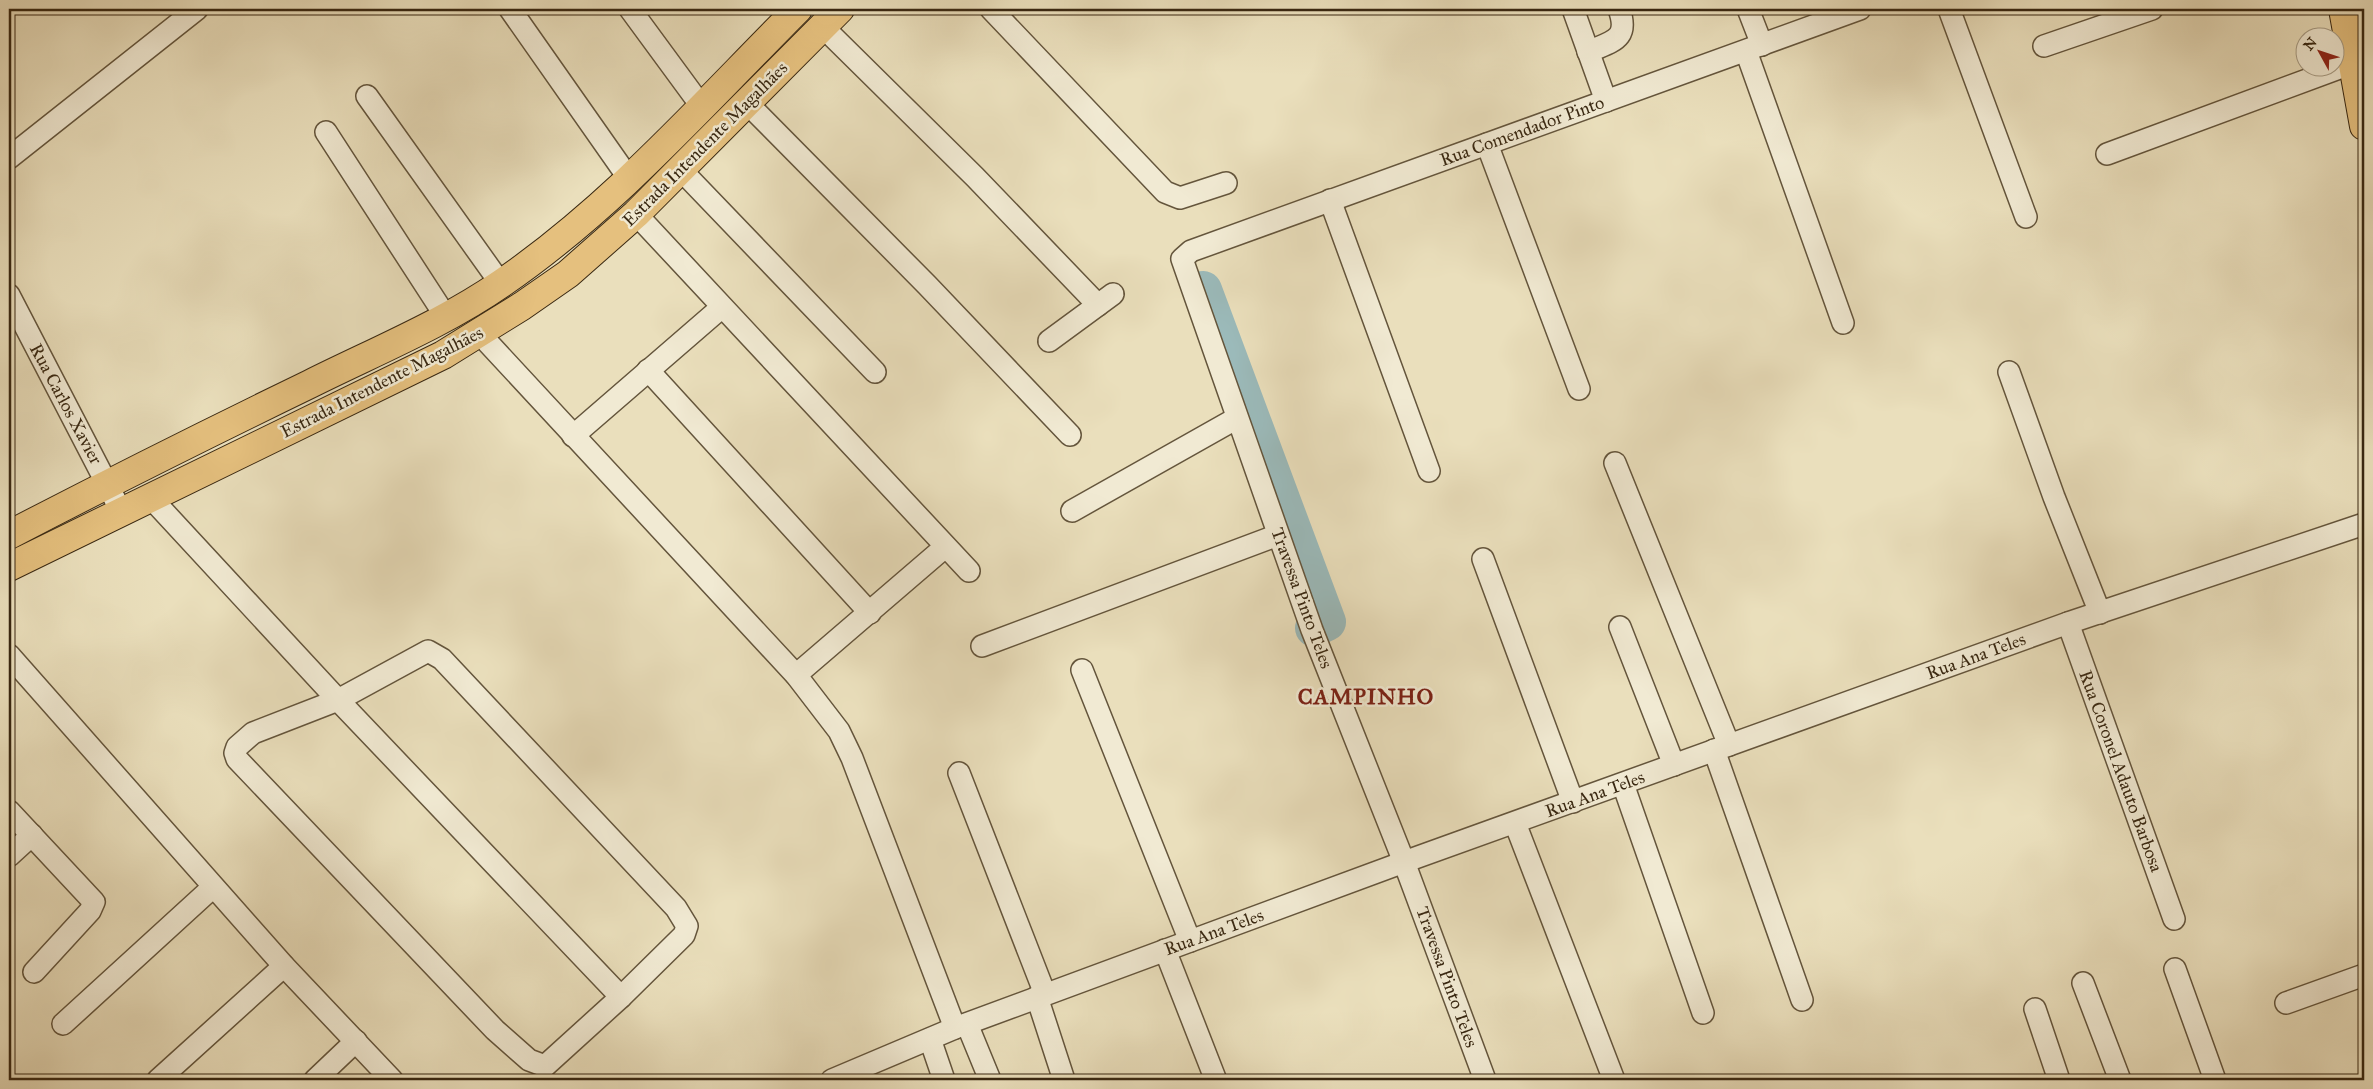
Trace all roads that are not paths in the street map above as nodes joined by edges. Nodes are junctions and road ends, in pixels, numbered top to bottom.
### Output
1 (197, 9) edge
2 (510, 9) edge
3 (630, 9) edge
4 (798, 9) edge
5 (991, 9) edge
6 (1573, 9) edge
7 (1620, 9) edge
8 (1748, 9) edge
9 (1950, 9) edge
10 (2152, 9) edge
11 (2343, 9) edge
12 (2362, 9) edge
13 (1846, 11) edge
14 (831, 18) edge
15 (2364, 19) edge
16 (2044, 46) dead end
17 (1754, 48) junction
18 (1588, 52) junction
19 (2353, 63) junction
20 (367, 96) dead end
21 (1606, 101) junction
22 (747, 104) junction
23 (702, 107) junction
24 (2364, 126) edge
25 (326, 132) dead end
26 (1487, 144) junction
27 (2107, 154) dead end
28 (9, 158) edge
29 (681, 170) junction
30 (630, 180) junction
31 (1226, 183) dead end
32 (1330, 200) junction
33 (636, 214) junction
34 (2026, 217) dead end
35 (1184, 254) joint
36 (501, 284) junction
37 (9, 295) edge
38 (722, 307) junction
39 (446, 317) junction
40 (1843, 322) dead end
41 (480, 333) junction
42 (1049, 341) dead end
43 (648, 370) junction
44 (875, 372) dead end
45 (2009, 372) dead end
46 (1579, 389) dead end
47 (1237, 418) junction
48 (1070, 435) dead end
49 (573, 436) junction
50 (1615, 463) dead end
51 (1430, 471) dead end
52 (107, 484) junction
53 (151, 498) junction
54 (1072, 511) dead end
55 (122, 512) junction
56 (2364, 524) edge
57 (9, 535) edge
58 (1278, 535) junction
59 (945, 547) junction
60 (1483, 559) dead end
61 (9, 567) edge
62 (970, 571) dead end
63 (870, 613) junction
64 (2100, 613) junction
65 (2068, 623) junction
66 (1620, 627) dead end
67 (982, 646) dead end
68 (9, 655) edge
69 (1082, 670) dead end
70 (796, 675) junction
71 (338, 700) junction
72 (1721, 747) junction
73 (1674, 765) junction
74 (959, 773) dead end
75 (1623, 784) junction
76 (1573, 802) junction
77 (9, 811) edge
78 (1515, 823) junction
79 (32, 835) junction
80 (9, 856) edge
81 (1404, 862) junction
82 (213, 887) junction
83 (2174, 919) dead end
84 (1190, 941) junction
85 (1165, 950) junction
86 (284, 966) junction
87 (2175, 969) dead end
88 (34, 972) dead end
89 (2364, 974) edge
90 (2083, 983) dead end
91 (1041, 996) junction
92 (621, 997) junction
93 (1802, 1000) dead end
94 (2286, 1003) dead end
95 (2036, 1009) dead end
96 (1703, 1013) dead end
97 (63, 1024) dead end
98 (961, 1026) junction
99 (930, 1039) junction
100 (356, 1042) junction
101 (1214, 1078) dead end
102 (158, 1080) edge
103 (315, 1080) edge
104 (392, 1080) edge
105 (832, 1080) edge
106 (944, 1080) edge
107 (990, 1080) edge
108 (1064, 1080) edge
109 (1485, 1080) edge
110 (1614, 1080) edge
111 (2059, 1080) edge
112 (2120, 1080) edge
113 (2216, 1080) edge

1 - 28 street
2 - 30 street
3 - 23 street
4 - 23 main road, Estrada Intendente Magalhães
5 - 31 street
6 - 18 street
7 - 18 street
8 - 17 street
9 - 34 street
10 - 16 street
11 - 19 main road
12 - 15 street
13 - 17 street, Rua Comendador Pinto
14 - 22 main road, Estrada Intendente Magalhães
14 - 42 street
17 - 21 street, Rua Comendador Pinto
17 - 40 street
18 - 21 street
19 - 24 main road
19 - 27 street
20 - 36 street
21 - 26 street, Rua Comendador Pinto
22 - 29 main road, Estrada Intendente Magalhães
22 - 48 street
23 - 30 main road, Estrada Intendente Magalhães
25 - 39 street
26 - 32 street, Rua Comendador Pinto
26 - 46 street
29 - 33 main road, Estrada Intendente Magalhães
29 - 44 street
30 - 36 main road, Estrada Intendente Magalhães
32 - 35 street, Rua Comendador Pinto
32 - 51 street
33 - 38 street
33 - 41 main road, Estrada Intendente Magalhães
35 - 47 street, Travessa Pinto Teles
36 - 39 main road, Estrada Intendente Magalhães
37 - 52 street, Rua Carlos Xavier
38 - 43 street
38 - 59 street
39 - 52 main road, Estrada Intendente Magalhães
41 - 49 street
41 - 53 main road, Estrada Intendente Magalhães
43 - 49 street
43 - 63 street
45 - 64 street
47 - 54 street
47 - 58 street, Travessa Pinto Teles
49 - 70 street
50 - 72 street
52 - 55 street, Rua Carlos Xavier
52 - 57 main road, Estrada Intendente Magalhães
53 - 55 main road, Estrada Intendente Magalhães
53 - 71 street
55 - 61 main road, Estrada Intendente Magalhães
56 - 64 street, Rua Ana Teles
58 - 67 street
58 - 81 street, Travessa Pinto Teles
59 - 62 street
59 - 63 street
60 - 76 street
63 - 70 street
64 - 65 street, Rua Ana Teles
65 - 72 street, Rua Ana Teles
65 - 83 street, Rua Coronel Adauto Barbosa
66 - 73 street
68 - 82 street
69 - 84 street
70 - 98 street
71 - 92 street
71 - 92 street
71 - 92 street
72 - 73 street, Rua Ana Teles
72 - 93 street
73 - 75 street, Rua Ana Teles
74 - 91 street
75 - 76 street, Rua Ana Teles
75 - 96 street
76 - 78 street, Rua Ana Teles
77 - 79 street
78 - 81 street, Rua Ana Teles
78 - 110 street
79 - 80 street
79 - 88 street
81 - 84 street, Rua Ana Teles
81 - 109 street, Travessa Pinto Teles
82 - 86 street
82 - 97 street
84 - 85 street, Rua Ana Teles
85 - 91 street, Rua Ana Teles
85 - 101 street
86 - 100 street
86 - 102 street
87 - 113 street
89 - 94 street
90 - 112 street
91 - 98 street, Rua Ana Teles
91 - 108 street
95 - 111 street
98 - 99 street, Rua Ana Teles
98 - 107 street
99 - 105 street, Rua Ana Teles
99 - 106 street
100 - 103 street
100 - 104 street

